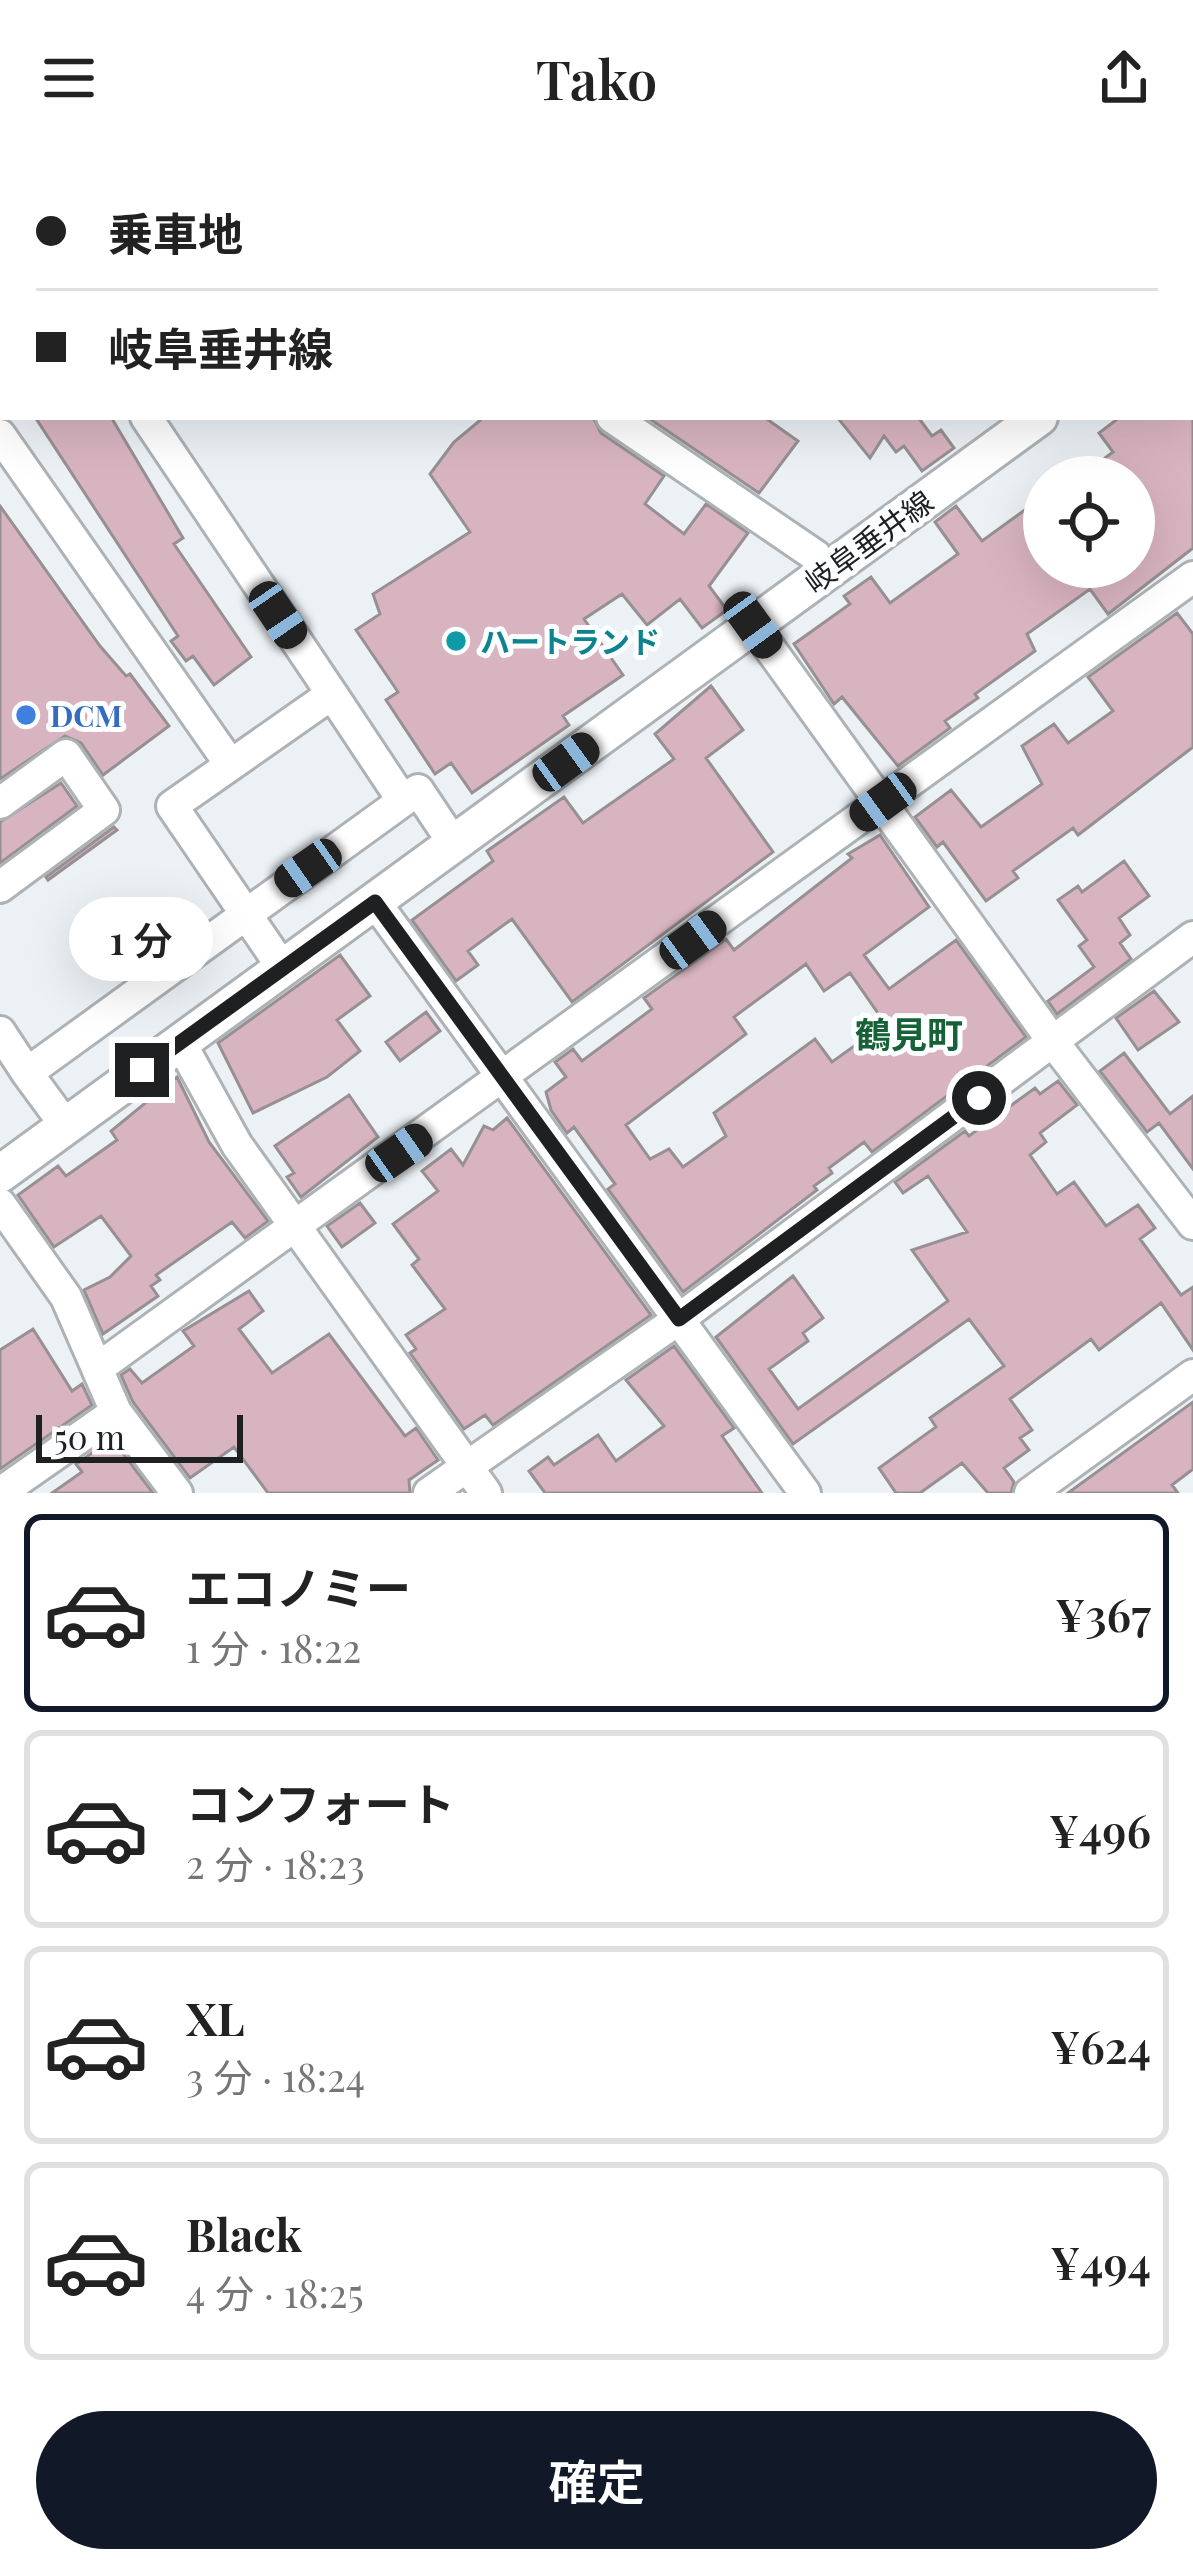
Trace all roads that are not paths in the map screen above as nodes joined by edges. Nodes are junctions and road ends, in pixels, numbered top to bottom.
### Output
1 (148, 420) edge
2 (616, 420) edge
3 (1035, 420) edge
4 (0, 435) edge
5 (827, 571) junction
6 (1193, 577) edge
7 (753, 625) junction
8 (332, 694) junction
9 (230, 764) junction
10 (403, 800) junction
11 (883, 802) junction
12 (0, 803) edge
13 (454, 844) junction
14 (0, 887) edge
15 (375, 902) junction
16 (245, 913) junction
17 (1193, 937) edge
18 (282, 967) junction
19 (0, 1032) edge
20 (181, 1042) junction
21 (1054, 1042) junction
22 (27, 1073) junction
23 (503, 1079) junction
24 (66, 1126) junction
25 (0, 1174) edge
26 (0, 1204) edge
27 (1193, 1224) edge
28 (295, 1226) junction
29 (679, 1319) junction
30 (98, 1367) junction
31 (1193, 1375) edge
32 (116, 1412) junction
33 (466, 1466) junction
34 (0, 1493) edge
35 (177, 1493) edge
36 (429, 1493) edge
37 (486, 1493) edge
38 (805, 1493) edge
39 (1030, 1493) edge

1 - 8 street
2 - 5 street
3 - 5 main road, 岐阜垂井線
4 - 9 street
5 - 7 main road, 岐阜垂井線
6 - 11 street
7 - 11 street
7 - 13 main road, 岐阜垂井線
8 - 9 street
8 - 10 street
9 - 16 street
10 - 13 street
10 - 16 street
11 - 21 street
11 - 23 street
12 - 14 street
13 - 15 main road, 岐阜垂井線
15 - 18 main road, 岐阜垂井線
15 - 23 street
16 - 18 street
16 - 22 street
17 - 21 street
18 - 20 main road, 岐阜垂井線
19 - 22 street
20 - 24 main road, 岐阜垂井線
20 - 28 street
21 - 27 street
21 - 29 street
22 - 24 street
23 - 28 street
23 - 29 street
24 - 25 main road, 岐阜垂井線
26 - 30 street
28 - 30 street
28 - 33 street
29 - 33 street
29 - 38 street
30 - 32 street
31 - 39 street
32 - 34 street
32 - 35 street
33 - 36 street
33 - 37 street

